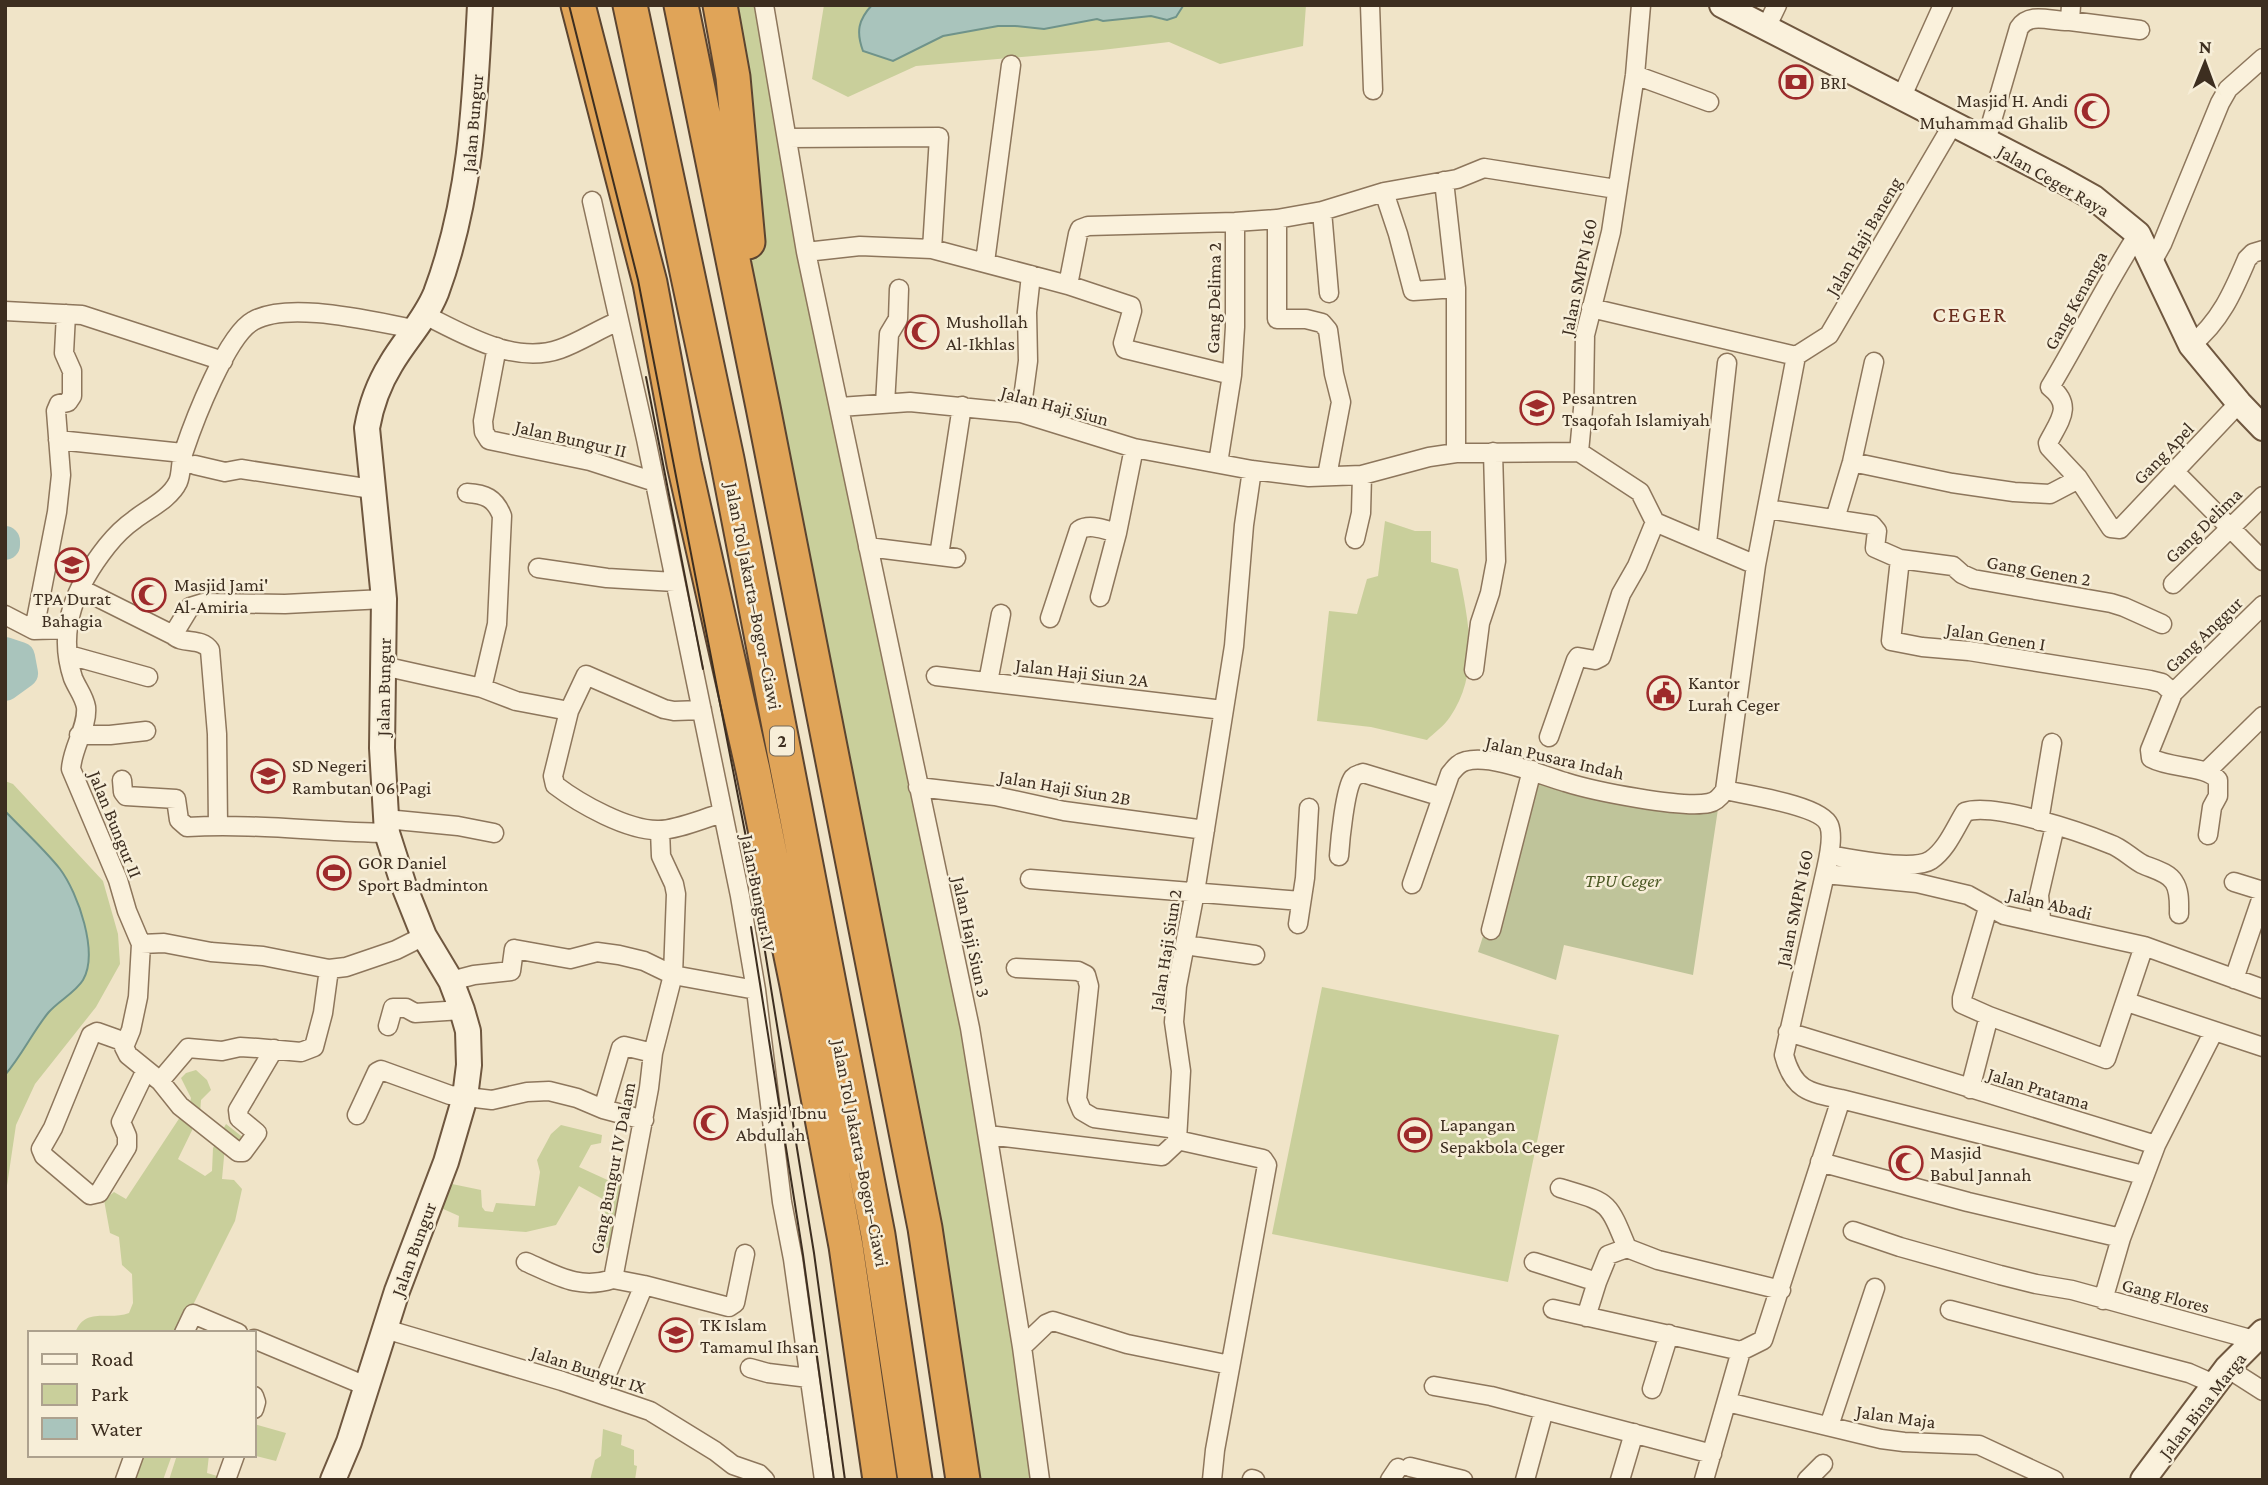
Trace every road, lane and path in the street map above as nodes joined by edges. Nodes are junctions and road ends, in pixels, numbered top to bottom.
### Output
1 (480, 5) edge
2 (578, 5) edge
3 (630, 5) edge
4 (681, 5) edge
5 (720, 5) edge
6 (764, 5) edge
7 (1370, 5) edge
8 (1641, 5) edge
9 (1722, 5) edge
10 (1777, 5) edge
11 (1943, 5) edge
12 (2071, 13) edge
13 (1766, 28) junction
14 (2140, 30) dead end
15 (2263, 58) edge
16 (1011, 65) dead end
17 (1635, 75) junction
18 (1373, 90) dead end
19 (1902, 96) junction
20 (1710, 102) dead end
21 (1953, 124) junction
22 (787, 138) junction
23 (1986, 141) junction
24 (1444, 181) junction
25 (1616, 189) junction
26 (1384, 192) junction
27 (592, 201) dead end
28 (1322, 211) junction
29 (1277, 219) junction
30 (1236, 222) junction
31 (2138, 234) junction
32 (933, 249) junction
33 (2263, 250) edge
34 (806, 252) junction
35 (985, 262) junction
36 (2152, 262) junction
37 (1031, 275) junction
38 (1068, 285) junction
39 (1456, 288) junction
40 (899, 289) dead end
41 (1329, 293) dead end
42 (1591, 308) junction
43 (5, 311) edge
44 (66, 314) junction
45 (620, 321) junction
46 (420, 322) junction
47 (2191, 345) junction
48 (497, 348) junction
49 (1796, 356) junction
50 (223, 361) junction
51 (1874, 362) dead end
52 (1727, 363) dead end
53 (1232, 375) junction
54 (2239, 403) junction
55 (885, 404) junction
56 (962, 406) junction
57 (763, 407) junction
58 (840, 407) junction
59 (1021, 414) junction
60 (2263, 428) edge
61 (58, 440) junction
62 (1133, 448) junction
63 (1493, 452) junction
64 (1579, 452) junction
65 (1456, 453) junction
66 (189, 459) junction
67 (1852, 462) junction
68 (1218, 463) junction
69 (1252, 470) junction
70 (2174, 471) junction
71 (1362, 475) junction
72 (1326, 476) junction
73 (654, 482) junction
74 (2071, 483) dead end
75 (372, 489) junction
76 (467, 493) dead end
77 (2263, 496) edge
78 (1768, 509) junction
79 (1835, 519) junction
80 (1655, 522) junction
81 (2230, 528) junction
82 (2116, 530) joint
83 (1117, 533) junction
84 (1355, 539) dead end
85 (1707, 543) junction
86 (868, 547) junction
87 (1900, 559) junction
88 (2263, 561) edge
89 (1756, 565) junction
90 (538, 568) dead end
91 (675, 582) junction
92 (2173, 584) dead end
93 (81, 589) junction
94 (1100, 597) dead end
95 (384, 599) junction
96 (2263, 605) edge
97 (1001, 614) dead end
98 (5, 615) edge
99 (1050, 618) dead end
100 (2162, 624) dead end
101 (67, 629) junction
102 (34, 630) junction
103 (173, 635) junction
104 (69, 655) junction
105 (383, 666) junction
106 (1474, 670) dead end
107 (936, 676) dead end
108 (148, 677) dead end
109 (988, 682) junction
110 (482, 688) junction
111 (2173, 693) junction
112 (702, 710) junction
113 (1223, 710) junction
114 (569, 711) junction
115 (2263, 716) edge
116 (146, 731) dead end
117 (79, 735) junction
118 (1549, 737) dead end
119 (2052, 743) dead end
120 (1532, 770) junction
121 (2207, 771) junction
122 (122, 780) dead end
123 (918, 787) junction
124 (1725, 790) junction
125 (1442, 797) junction
126 (1309, 808) dead end
127 (723, 813) junction
128 (2047, 823) junction
129 (218, 825) junction
130 (386, 826) junction
131 (660, 830) junction
132 (1205, 830) junction
133 (494, 832) dead end
134 (2208, 835) dead end
135 (1829, 855) junction
136 (1339, 856) dead end
137 (1825, 874) junction
138 (1030, 879) dead end
139 (2234, 882) dead end
140 (1412, 884) dead end
141 (1195, 892) junction
142 (2263, 893) edge
143 (1301, 901) junction
144 (1988, 908) junction
145 (2179, 914) dead end
146 (2041, 919) dead end
147 (1298, 924) dead end
148 (1491, 930) dead end
149 (424, 936) junction
150 (141, 944) junction
151 (1185, 945) junction
152 (2144, 946) junction
153 (1255, 955) dead end
154 (1016, 968) dead end
155 (329, 970) junction
156 (673, 975) junction
157 (2234, 979) junction
158 (451, 981) junction
159 (2263, 989) edge
160 (756, 990) junction
161 (2127, 1002) junction
162 (462, 1010) junction
163 (1989, 1016) junction
164 (388, 1027) dead end
165 (2214, 1031) junction
166 (1787, 1032) junction
167 (125, 1042) junction
168 (2263, 1047) edge
169 (274, 1049) junction
170 (653, 1053) junction
171 (153, 1076) junction
172 (1970, 1088) junction
173 (465, 1097) junction
174 (1840, 1099) junction
175 (603, 1110) junction
176 (357, 1115) dead end
177 (644, 1120) junction
178 (988, 1135) junction
179 (1178, 1135) junction
180 (2156, 1145) junction
181 (1820, 1162) junction
182 (2143, 1175) junction
183 (1560, 1188) dead end
184 (1853, 1231) dead end
185 (2120, 1238) junction
186 (1627, 1248) junction
187 (746, 1254) dead end
188 (526, 1262) dead end
189 (1534, 1262) dead end
190 (613, 1279) junction
191 (1597, 1282) junction
192 (644, 1285) junction
193 (1875, 1288) dead end
194 (1781, 1290) junction
195 (2103, 1300) junction
196 (1553, 1309) dead end
197 (1950, 1310) dead end
198 (1586, 1317) junction
199 (385, 1329) junction
200 (185, 1331) edge
201 (233, 1331) edge
202 (1669, 1334) junction
203 (2258, 1336) edge
204 (256, 1340) edge
205 (1022, 1346) junction
206 (1741, 1351) junction
207 (1230, 1365) junction
208 (750, 1368) dead end
209 (2221, 1376) junction
210 (810, 1378) junction
211 (366, 1386) junction
212 (1434, 1386) dead end
213 (1652, 1389) dead end
214 (2263, 1391) edge
215 (599, 1393) junction
216 (1727, 1402) junction
217 (1544, 1410) junction
218 (1829, 1426) junction
219 (1634, 1433) junction
220 (1712, 1454) junction
221 (133, 1457) edge
222 (234, 1457) edge
223 (1824, 1464) dead end
224 (1400, 1472) edge
225 (125, 1480) edge
226 (226, 1480) edge
227 (333, 1480) edge
228 (765, 1480) edge
229 (824, 1480) edge
230 (880, 1480) edge
231 (915, 1480) edge
232 (963, 1480) edge
233 (1040, 1480) edge
234 (1212, 1480) edge
235 (1463, 1480) edge
236 (1525, 1480) edge
237 (1620, 1480) edge
238 (1704, 1480) edge
239 (1807, 1480) edge
240 (2054, 1480) edge
241 (2143, 1480) edge

1 - 46 street, Jalan Bungur
2 - 230 highway
3 - 231 highway, Jalan Tol Jakarta–Bogor–Ciawi / 2
4 - 57 highway
5 - 57 highway
6 - 22 street
7 - 18 street
8 - 17 street, Jalan SMPN 160
9 - 13 street, Jalan Ceger Raya
10 - 13 street
11 - 19 street
12 - 14 street
12 - 23 street
13 - 19 street, Jalan Ceger Raya
15 - 36 street
16 - 35 street
17 - 20 street
17 - 25 street, Jalan SMPN 160
19 - 21 street, Jalan Ceger Raya
21 - 23 street, Jalan Ceger Raya
21 - 49 street, Jalan Haji Baneng
22 - 32 street
22 - 34 street
23 - 31 street, Jalan Ceger Raya
24 - 25 street
24 - 26 street
24 - 39 street
25 - 42 street, Jalan SMPN 160
26 - 28 street
26 - 39 street
27 - 45 street
28 - 29 street
28 - 41 street
29 - 30 street
29 - 72 street
30 - 38 street
30 - 53 street, Gang Delima 2
31 - 36 street, Jalan Ceger Raya
31 - 82 street, Gang Kenanga
32 - 34 street
32 - 35 street
33 - 47 street
34 - 58 street
35 - 37 street
36 - 47 street, Jalan Ceger Raya
37 - 38 street
37 - 59 street
38 - 53 street
39 - 65 street
40 - 55 street
42 - 49 street
42 - 64 street, Jalan SMPN 160
43 - 44 street
44 - 50 street
44 - 61 street
45 - 48 street, Jalan Bungur II
45 - 73 street
46 - 48 street, Jalan Bungur II
46 - 50 street, Jalan Bungur II
46 - 75 street, Jalan Bungur
47 - 54 street, Jalan Ceger Raya
48 - 73 street, Jalan Bungur II
49 - 78 street
50 - 66 street, Jalan Bungur II
51 - 67 street
52 - 85 street
53 - 68 street
54 - 60 street, Jalan Ceger Raya
54 - 70 street, Gang Apel
55 - 56 street, Jalan Haji Siun
55 - 58 street, Jalan Haji Siun
56 - 59 street, Jalan Haji Siun
56 - 86 street
57 - 232 highway
58 - 86 street, Jalan Haji Siun 3
59 - 62 street, Jalan Haji Siun
61 - 66 street
61 - 102 street
62 - 68 street, Jalan Haji Siun
62 - 83 street
63 - 64 street, Jalan Haji Siun
63 - 65 street, Jalan Haji Siun
63 - 106 street
64 - 80 street
65 - 71 street, Jalan Haji Siun
66 - 75 street
66 - 93 street, Jalan Bungur II
67 - 74 street
67 - 79 street
68 - 69 street, Jalan Haji Siun
69 - 72 street, Jalan Haji Siun
69 - 113 street, Jalan Haji Siun 2
70 - 81 street
70 - 82 street, Gang Apel
71 - 72 street, Jalan Haji Siun
71 - 84 street
73 - 91 street
75 - 95 street, Jalan Bungur
76 - 110 street
77 - 81 street, Gang Delima
78 - 79 street
78 - 89 street
79 - 87 street
80 - 85 street
80 - 118 street
81 - 88 street
81 - 92 street, Gang Delima
83 - 94 street
83 - 99 street
85 - 89 street
86 - 123 street, Jalan Haji Siun 3
87 - 100 street, Gang Genen 2
87 - 111 street, Jalan Genen I
89 - 124 street
90 - 91 street
91 - 112 street
93 - 101 street, Jalan Bungur II
93 - 103 street
95 - 103 street
95 - 105 street, Jalan Bungur
96 - 111 street, Gang Anggur
97 - 109 street
98 - 102 street
101 - 102 street
101 - 104 street, Jalan Bungur II
103 - 129 street
104 - 108 street
104 - 117 street, Jalan Bungur II
105 - 110 street
105 - 130 street, Jalan Bungur
107 - 109 street, Jalan Haji Siun 2A
109 - 113 street, Jalan Haji Siun 2A
110 - 114 street
111 - 121 street
112 - 114 street
112 - 127 street
113 - 132 street, Jalan Haji Siun 2
114 - 131 street, Jalan Bungur IV
115 - 121 street
116 - 117 street
117 - 150 street, Jalan Bungur II
119 - 128 street
120 - 124 street, Jalan Pusara Indah
120 - 125 street, Jalan Pusara Indah
120 - 148 street
121 - 134 street
122 - 129 street
123 - 132 street, Jalan Haji Siun 2B
123 - 178 street, Jalan Haji Siun 3
124 - 135 street, Jalan SMPN 160
125 - 136 street
125 - 140 street, Jalan Pusara Indah
126 - 143 street
127 - 131 street, Jalan Bungur IV
127 - 160 street, Jalan Bungur IV
128 - 135 street
128 - 145 street
128 - 146 street
129 - 130 street
130 - 133 street
130 - 149 street, Jalan Bungur
131 - 156 street, Gang Bungur IV Dalam
132 - 141 street, Jalan Haji Siun 2
135 - 137 street, Jalan SMPN 160
137 - 144 street, Jalan Abadi
137 - 166 street, Jalan SMPN 160
138 - 141 street
139 - 142 street
141 - 143 street
141 - 151 street, Jalan Haji Siun 2
142 - 157 street
143 - 147 street
144 - 152 street, Jalan Abadi
144 - 163 street
149 - 155 street
149 - 158 street, Jalan Bungur
150 - 155 street
150 - 167 street
151 - 153 street
151 - 179 street, Jalan Haji Siun 2
152 - 157 street, Jalan Abadi
152 - 161 street
154 - 179 street
155 - 169 street
156 - 158 street
156 - 160 street
156 - 170 street, Gang Bungur IV Dalam
157 - 159 street, Jalan Abadi
158 - 162 street, Jalan Bungur
160 - 210 street, Jalan Bungur IV
161 - 163 street
161 - 165 street
162 - 164 street
162 - 173 street, Jalan Bungur
163 - 172 street
165 - 168 street
165 - 180 street
166 - 172 street, Jalan Pratama
166 - 174 street, Jalan SMPN 160
167 - 171 street
167 - 171 street
169 - 171 street
169 - 171 street
170 - 175 street
170 - 177 street, Gang Bungur IV Dalam
172 - 180 street, Jalan Pratama
173 - 175 street
173 - 176 street
173 - 199 street, Jalan Bungur
174 - 181 street
174 - 182 street, Jalan SMPN 160
175 - 177 street
177 - 190 street, Gang Bungur IV Dalam
178 - 179 street
178 - 205 street, Jalan Haji Siun 3
179 - 207 street
180 - 182 street, Gang Flores
181 - 185 street
181 - 194 street
182 - 185 street, Gang Flores
183 - 186 street
184 - 195 street
185 - 195 street, Gang Flores
186 - 191 street
186 - 194 street
187 - 192 street, Gang Bungur IV Dalam
188 - 190 street
189 - 191 street
190 - 192 street, Gang Bungur IV Dalam
191 - 198 street
192 - 215 street
193 - 218 street
194 - 206 street
195 - 203 street, Gang Flores
196 - 198 street
197 - 209 street
198 - 202 street
199 - 211 street, Jalan Bungur
199 - 215 street, Jalan Bungur IX
200 - 201 street
202 - 206 street
202 - 213 street
203 - 209 street, Jalan Bina Marga
204 - 211 street
205 - 207 street
205 - 233 street, Jalan Haji Siun 3
206 - 216 street
207 - 234 street
208 - 210 street
209 - 214 street
209 - 241 street, Jalan Bina Marga
210 - 229 street, Jalan Bungur IV
211 - 227 street, Jalan Bungur
212 - 217 street
215 - 228 street, Jalan Bungur IX
216 - 218 street, Jalan Maja
216 - 220 street
217 - 219 street
217 - 236 street
218 - 240 street, Jalan Maja
219 - 220 street
219 - 237 street
220 - 238 street
221 - 225 street
222 - 226 street
223 - 239 street
224 - 235 street

